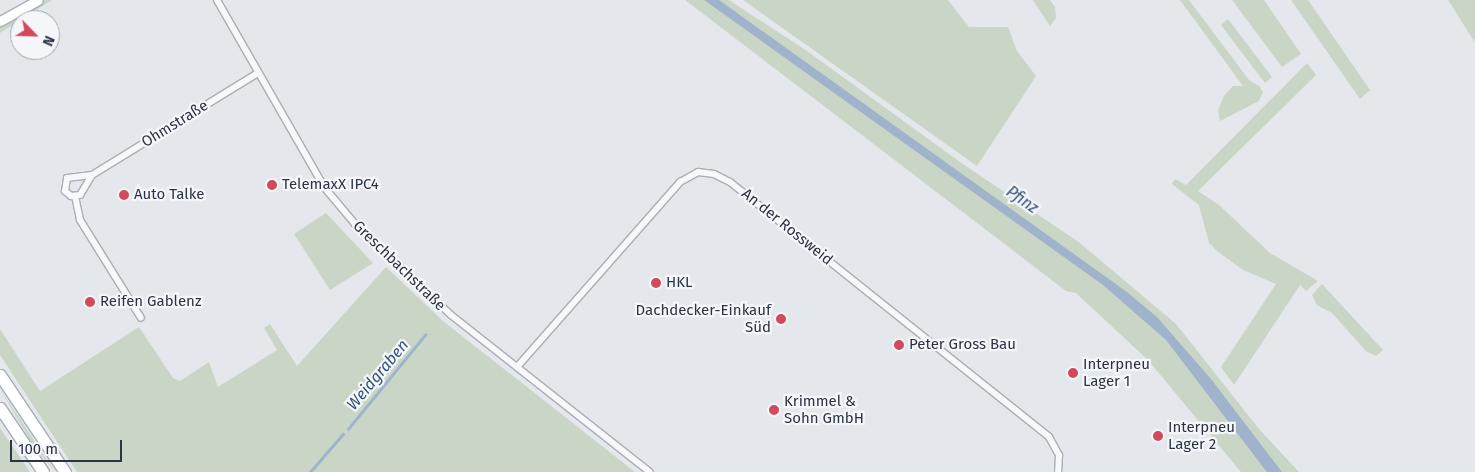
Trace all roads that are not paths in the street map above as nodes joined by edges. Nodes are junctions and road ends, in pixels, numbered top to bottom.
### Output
1 (38, 0) edge
2 (217, 0) edge
3 (0, 21) edge
4 (258, 73) junction
5 (92, 175) junction
6 (76, 196) junction
7 (141, 318) dead end
8 (517, 367) junction
9 (0, 375) edge
10 (0, 408) edge
11 (42, 472) edge
12 (65, 472) edge
13 (650, 472) edge
14 (1058, 472) edge

1 - 3 main road
2 - 4 street, Greschbachstraße
4 - 5 street, Ohmstraße
4 - 8 street, Greschbachstraße
5 - 6 street, Ohmstraße
5 - 6 street, Ohmstraße
6 - 7 street, Ohmstraße
8 - 13 street, Greschbachstraße
8 - 14 street, An der Rossweid
9 - 12 highway
10 - 11 highway

